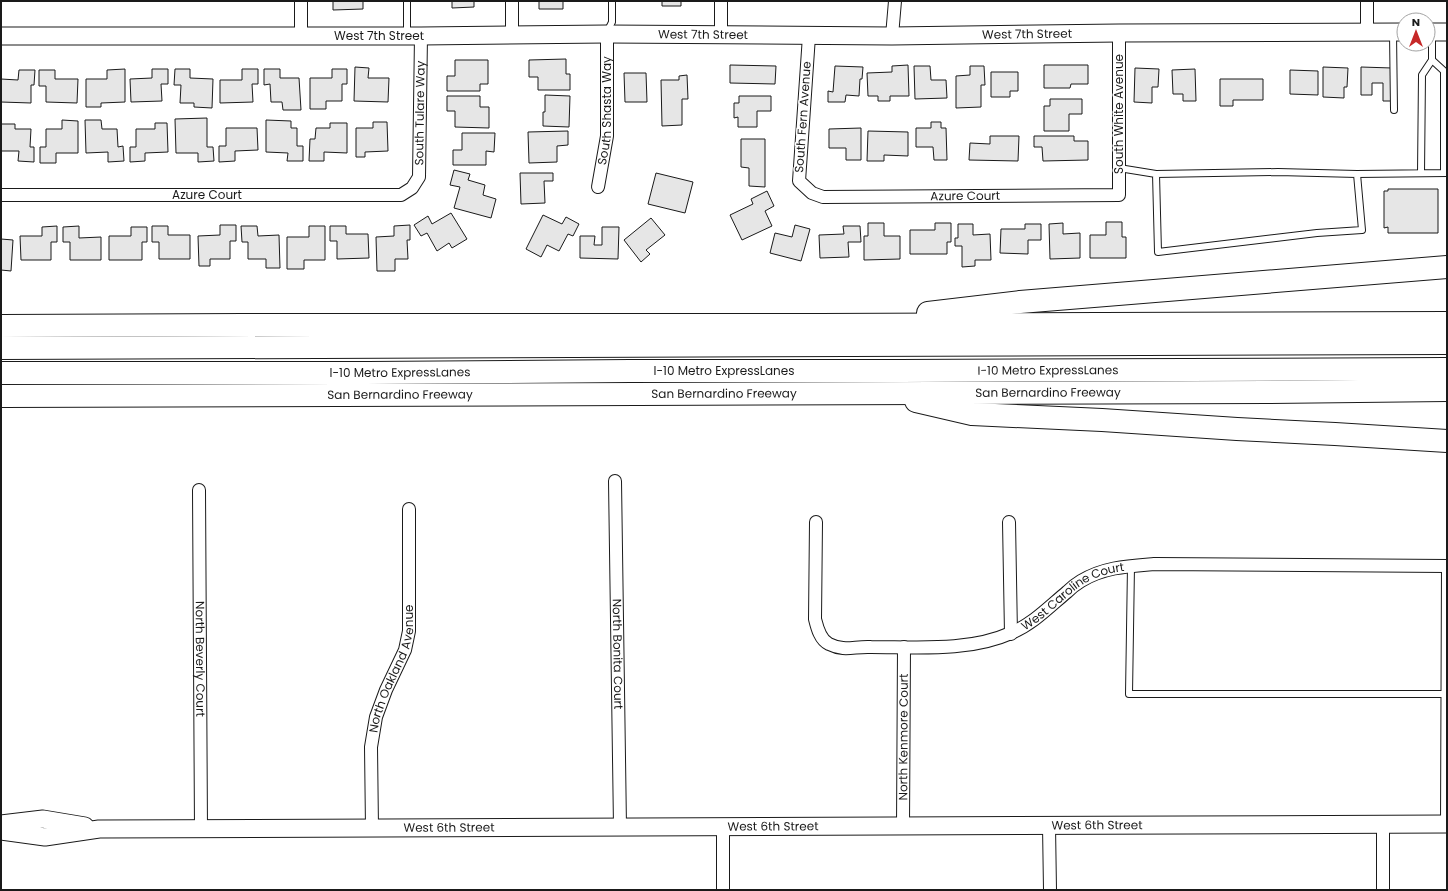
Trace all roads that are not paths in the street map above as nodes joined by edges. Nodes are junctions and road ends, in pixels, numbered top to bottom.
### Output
1 (301, 1) edge
2 (407, 1) edge
3 (512, 1) edge
4 (612, 1) edge
5 (721, 1) edge
6 (895, 1) edge
7 (1367, 1) edge
8 (1368, 32) junction
9 (1396, 32) edge
10 (1119, 33) junction
11 (607, 34) junction
12 (512, 35) junction
13 (1, 36) edge
14 (301, 36) junction
15 (414, 36) junction
16 (721, 36) junction
17 (809, 36) junction
18 (892, 36) junction
19 (1398, 52) edge
20 (1433, 52) edge
21 (1432, 60) junction
22 (1394, 110) dead end
23 (1445, 110) edge
24 (1119, 168) junction
25 (1421, 173) junction
26 (1446, 173) edge
27 (1156, 174) junction
28 (1357, 174) junction
29 (598, 187) dead end
30 (412, 188) joint
31 (812, 193) joint
32 (1, 195) edge
33 (1119, 195) joint
34 (1447, 267) edge
35 (1447, 323) edge
36 (820, 325) junction
37 (1, 326) edge
38 (1447, 343) edge
39 (1, 348) edge
40 (1447, 369) edge
41 (1, 373) edge
42 (1447, 390) edge
43 (874, 392) junction
44 (1, 396) edge
45 (1447, 441) edge
46 (616, 481) dead end
47 (199, 490) dead end
48 (409, 509) dead end
49 (816, 522) dead end
50 (1009, 522) dead end
51 (1131, 566) junction
52 (1446, 566) edge
53 (1011, 634) junction
54 (904, 647) junction
55 (1444, 694) junction
56 (1, 824) edge
57 (1445, 824) edge
58 (1383, 825) junction
59 (1049, 826) junction
60 (620, 827) junction
61 (722, 827) junction
62 (903, 827) junction
63 (99, 828) junction
64 (201, 828) junction
65 (372, 828) junction
66 (1, 831) edge
67 (723, 890) edge
68 (1050, 890) edge
69 (1383, 890) edge

1 - 14 street
2 - 15 lane
3 - 12 street
4 - 11 lane
5 - 16 street
6 - 18 street
7 - 8 street
8 - 9 street, West 7th Street
8 - 10 street, West 7th Street
10 - 18 street, West 7th Street
10 - 24 street, South White Avenue
11 - 12 street, West 7th Street
11 - 16 street, West 7th Street
11 - 29 street, South Shasta Way
12 - 15 street, West 7th Street
13 - 14 street, West 7th Street
14 - 15 street, West 7th Street
15 - 30 street, South Tulare Way
16 - 17 street, West 7th Street
17 - 18 street, West 7th Street
17 - 31 street, South Fern Avenue
19 - 22 lane
20 - 21 lane
21 - 23 lane
21 - 25 lane
23 - 26 lane
24 - 27 lane
24 - 33 street, South White Avenue
25 - 26 lane
25 - 28 lane
27 - 28 lane
27 - 28 lane
30 - 32 street, Azure Court
31 - 33 street, Azure Court
34 - 36 highway
35 - 36 highway
36 - 37 highway
38 - 39 highway
40 - 41 highway, I-10 Metro ExpressLanes
42 - 43 highway, San Bernardino Freeway
43 - 44 highway, San Bernardino Freeway
43 - 45 highway
46 - 60 street, North Bonita Court
47 - 64 street, North Beverly Court
48 - 65 street, North Oakland Avenue
49 - 54 street, West Caroline Court
50 - 53 street
51 - 52 street, West Caroline Court
51 - 53 street, West Caroline Court
51 - 55 lane
52 - 55 lane
53 - 54 street, West Caroline Court
54 - 62 street, North Kenmore Court
55 - 57 lane
56 - 63 street, West 6th Street
57 - 58 street, West 6th Street
58 - 59 street, West 6th Street
58 - 69 street
59 - 62 street, West 6th Street
59 - 68 street
60 - 61 street, West 6th Street
60 - 65 street, West 6th Street
61 - 62 street, West 6th Street
61 - 67 street
63 - 64 street, West 6th Street
63 - 66 street, West 6th Street
64 - 65 street, West 6th Street

